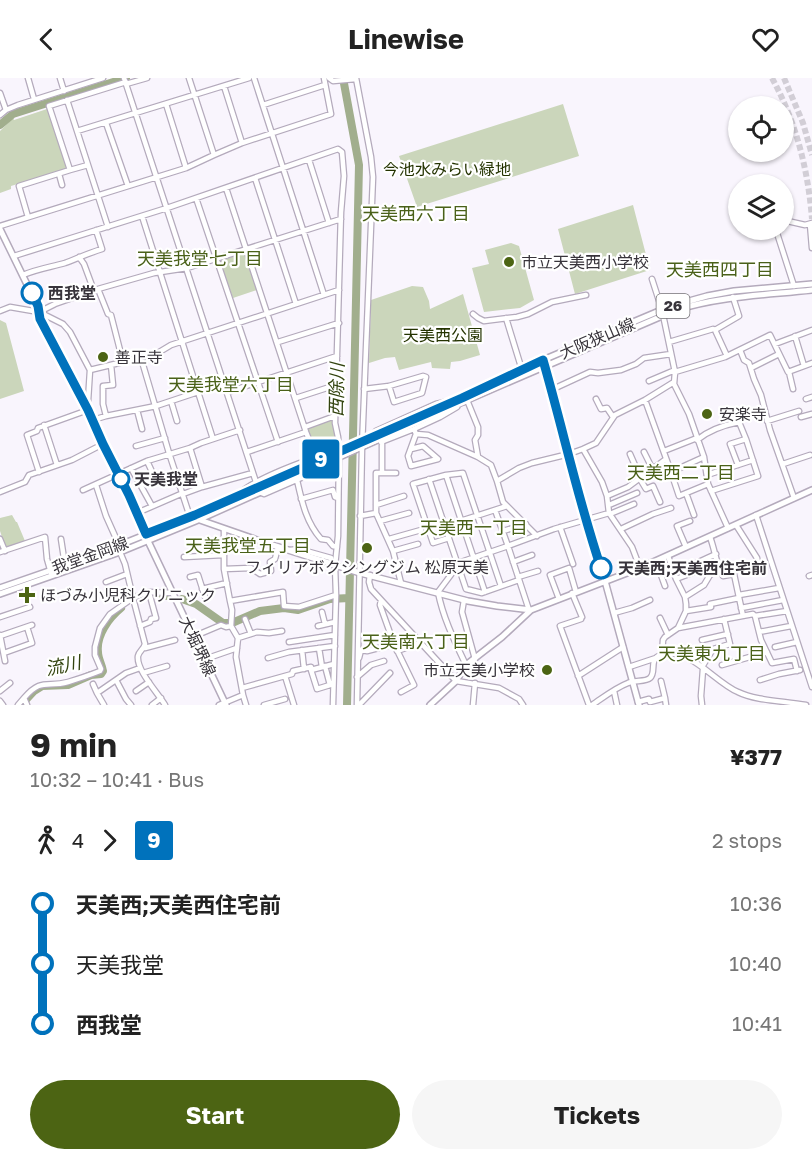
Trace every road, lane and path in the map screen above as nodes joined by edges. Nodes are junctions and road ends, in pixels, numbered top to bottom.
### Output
1 (28, 78) edge
2 (60, 78) edge
3 (103, 78) edge
4 (147, 78) edge
5 (189, 78) edge
6 (249, 78) edge
7 (254, 78) edge
8 (324, 78) edge
9 (93, 79) edge
10 (356, 79) edge
11 (331, 80) edge
12 (126, 82) edge
13 (224, 86) junction
14 (325, 86) junction
15 (64, 91) junction
16 (0, 93) edge
17 (195, 95) junction
18 (34, 99) junction
19 (67, 100) junction
20 (166, 104) junction
21 (263, 105) junction
22 (6, 110) junction
23 (136, 113) junction
24 (0, 115) edge
25 (106, 123) junction
26 (77, 131) junction
27 (271, 134) junction
28 (242, 143) junction
29 (214, 155) junction
30 (309, 160) junction
31 (88, 165) junction
32 (186, 168) junction
33 (283, 168) junction
34 (70, 170) junction
35 (59, 174) junction
36 (156, 177) junction
37 (255, 178) junction
38 (62, 185) dead end
39 (128, 186) junction
40 (226, 188) junction
41 (98, 195) junction
42 (196, 198) junction
43 (166, 208) junction
44 (142, 216) junction
45 (28, 217) junction
46 (341, 219) junction
47 (794, 222) edge
48 (329, 223) junction
49 (811, 224) edge
50 (0, 227) edge
51 (108, 227) junction
52 (96, 230) junction
53 (303, 231) junction
54 (275, 240) junction
55 (779, 240) edge
56 (812, 248) edge
57 (247, 249) junction
58 (14, 256) junction
59 (79, 257) junction
60 (216, 259) junction
61 (187, 268) junction
62 (161, 273) junction
63 (23, 275) junction
64 (652, 279) dead end
65 (794, 286) junction
66 (812, 289) edge
67 (96, 290) junction
68 (339, 290) junction
69 (324, 295) junction
70 (586, 296) dead end
71 (733, 297) junction
72 (296, 304) junction
73 (0, 311) edge
74 (39, 312) junction
75 (268, 313) junction
76 (662, 313) junction
77 (473, 314) dead end
78 (506, 318) junction
79 (238, 323) junction
80 (339, 323) junction
81 (715, 330) junction
82 (812, 330) edge
83 (208, 333) junction
84 (795, 336) junction
85 (183, 341) junction
86 (278, 342) junction
87 (669, 342) junction
88 (775, 344) junction
89 (740, 350) junction
90 (671, 354) junction
91 (779, 354) junction
92 (337, 356) junction
93 (727, 356) junction
94 (141, 358) junction
95 (123, 362) junction
96 (544, 363) junction
97 (812, 363) edge
98 (111, 365) junction
99 (804, 366) junction
100 (751, 368) junction
101 (90, 370) junction
102 (522, 370) junction
103 (675, 371) junction
104 (287, 372) junction
105 (789, 372) junction
106 (258, 381) junction
107 (649, 381) dead end
108 (674, 382) junction
109 (225, 383) junction
110 (336, 385) junction
111 (389, 386) junction
112 (364, 389) junction
113 (793, 389) dead end
114 (551, 390) junction
115 (198, 392) junction
116 (228, 392) junction
117 (296, 398) junction
118 (464, 399) junction
119 (596, 399) dead end
120 (645, 400) junction
121 (171, 401) junction
122 (156, 406) junction
123 (87, 407) junction
124 (138, 410) junction
125 (812, 414) edge
126 (106, 416) junction
127 (335, 416) junction
128 (613, 417) junction
129 (93, 420) junction
130 (177, 421) dead end
131 (767, 421) junction
132 (44, 425) junction
133 (142, 429) dead end
134 (240, 430) junction
135 (306, 430) junction
136 (376, 431) dead end
137 (415, 432) junction
138 (165, 438) junction
139 (213, 439) junction
140 (697, 439) junction
141 (746, 439) junction
142 (278, 442) junction
143 (103, 444) junction
144 (360, 445) junction
145 (136, 446) dead end
146 (190, 448) junction
147 (411, 449) junction
148 (583, 449) junction
149 (664, 451) junction
150 (247, 452) junction
151 (644, 452) dead end
152 (169, 453) junction
153 (339, 454) junction
154 (568, 454) junction
155 (630, 454) dead end
156 (810, 455) dead end
157 (478, 457) junction
158 (704, 457) junction
159 (666, 459) junction
160 (753, 460) junction
161 (147, 461) junction
162 (783, 464) junction
163 (57, 465) junction
164 (738, 465) junction
165 (131, 468) junction
166 (324, 468) dead end
167 (653, 470) junction
168 (39, 472) junction
169 (671, 472) junction
170 (253, 473) junction
171 (382, 473) junction
172 (396, 473) dead end
173 (119, 474) junction
174 (446, 474) junction
175 (707, 475) junction
176 (154, 476) dead end
177 (429, 479) junction
178 (640, 479) junction
179 (297, 480) junction
180 (497, 481) junction
181 (256, 482) junction
182 (708, 484) junction
183 (96, 485) junction
184 (202, 487) junction
185 (83, 490) dead end
186 (812, 490) edge
187 (711, 491) junction
188 (0, 492) edge
189 (259, 492) junction
190 (637, 493) dead end
191 (686, 493) junction
192 (183, 494) junction
193 (239, 494) junction
194 (404, 496) dead end
195 (607, 496) junction
196 (338, 498) junction
197 (795, 498) junction
198 (301, 499) junction
199 (660, 502) dead end
200 (634, 504) dead end
201 (376, 505) junction
202 (609, 505) junction
203 (152, 506) junction
204 (507, 506) junction
205 (671, 508) dead end
206 (495, 510) junction
207 (137, 513) junction
208 (376, 513) junction
209 (409, 513) dead end
210 (610, 513) junction
211 (694, 515) dead end
212 (756, 515) junction
213 (360, 516) junction
214 (478, 516) junction
215 (194, 517) junction
216 (585, 520) junction
217 (380, 521) junction
218 (462, 521) junction
219 (690, 521) dead end
220 (526, 524) junction
221 (736, 525) junction
222 (446, 526) junction
223 (561, 527) junction
224 (728, 528) junction
225 (224, 529) junction
226 (621, 529) junction
227 (421, 530) dead end
228 (503, 531) junction
229 (146, 534) junction
230 (537, 536) junction
231 (710, 537) junction
232 (449, 538) junction
233 (0, 539) edge
234 (61, 539) dead end
235 (389, 540) junction
236 (148, 541) junction
237 (418, 544) dead end
238 (119, 545) junction
239 (508, 546) junction
240 (278, 547) junction
241 (337, 547) junction
242 (686, 547) junction
243 (288, 550) junction
244 (393, 551) junction
245 (2, 552) edge
246 (120, 552) junction
247 (490, 552) junction
248 (716, 554) junction
249 (223, 555) junction
250 (532, 555) dead end
251 (668, 555) junction
252 (184, 557) dead end
253 (331, 558) dead end
254 (474, 558) junction
255 (513, 562) junction
256 (573, 564) dead end
257 (65, 565) junction
258 (459, 565) junction
259 (336, 566) junction
260 (690, 566) dead end
261 (640, 568) junction
262 (718, 568) junction
263 (224, 569) junction
264 (743, 569) dead end
265 (538, 571) dead end
266 (674, 571) junction
267 (697, 571) dead end
268 (359, 572) junction
269 (51, 573) junction
270 (127, 574) junction
271 (370, 575) junction
272 (190, 577) dead end
273 (518, 579) junction
274 (676, 579) junction
275 (605, 581) junction
276 (106, 582) dead end
277 (227, 583) junction
278 (401, 583) junction
279 (501, 586) junction
280 (665, 586) dead end
281 (0, 588) edge
282 (779, 588) junction
283 (202, 589) junction
284 (438, 592) junction
285 (485, 592) junction
286 (173, 593) junction
287 (574, 593) junction
288 (0, 594) edge
289 (336, 595) junction
290 (150, 596) dead end
291 (205, 597) dead end
292 (685, 597) junction
293 (739, 597) junction
294 (133, 599) junction
295 (559, 599) junction
296 (381, 600) junction
297 (464, 600) junction
298 (650, 600) dead end
299 (783, 600) junction
300 (230, 601) junction
301 (30, 607) dead end
302 (741, 608) junction
303 (530, 610) junction
304 (686, 611) junction
305 (787, 611) junction
306 (322, 612) dead end
307 (614, 614) junction
308 (755, 615) junction
309 (743, 616) junction
310 (0, 617) edge
311 (245, 619) dead end
312 (335, 619) junction
313 (724, 619) junction
314 (231, 624) junction
315 (325, 624) junction
316 (655, 625) dead end
317 (140, 626) junction
318 (318, 626) dead end
319 (791, 626) junction
320 (678, 628) junction
321 (282, 631) dead end
322 (759, 632) junction
323 (202, 633) dead end
324 (251, 634) junction
325 (728, 634) junction
326 (335, 635) junction
327 (668, 635) junction
328 (0, 636) edge
329 (714, 637) junction
330 (238, 638) junction
331 (175, 640) dead end
332 (702, 640) dead end
333 (290, 642) dead end
334 (797, 642) junction
335 (420, 643) junction
336 (394, 644) junction
337 (335, 646) junction
338 (623, 647) junction
339 (775, 647) dead end
340 (145, 648) junction
341 (237, 648) junction
342 (319, 648) junction
343 (716, 648) junction
344 (302, 650) junction
345 (397, 651) junction
346 (767, 652) junction
347 (4, 653) junction
348 (662, 654) junction
349 (211, 657) dead end
350 (268, 658) dead end
351 (656, 658) junction
352 (357, 659) junction
353 (475, 659) junction
354 (5, 661) dead end
355 (384, 661) dead end
356 (334, 664) junction
357 (466, 665) junction
358 (722, 665) dead end
359 (167, 666) dead end
360 (323, 666) junction
361 (629, 667) junction
362 (703, 668) junction
363 (304, 669) junction
364 (805, 669) junction
365 (142, 670) junction
366 (311, 670) junction
367 (797, 670) junction
368 (390, 673) dead end
369 (285, 676) junction
370 (578, 676) junction
371 (357, 677) junction
372 (649, 679) junction
373 (116, 680) junction
374 (760, 680) dead end
375 (456, 681) junction
376 (633, 681) junction
377 (149, 682) junction
378 (10, 683) dead end
379 (475, 683) junction
380 (93, 684) dead end
381 (812, 687) edge
382 (242, 688) junction
383 (0, 690) edge
384 (136, 691) dead end
385 (614, 691) junction
386 (401, 692) dead end
387 (97, 693) junction
388 (243, 695) junction
389 (161, 698) junction
390 (664, 698) junction
391 (285, 699) dead end
392 (0, 701) edge
393 (26, 701) edge
394 (768, 702) edge
395 (639, 703) edge
396 (223, 704) edge
397 (357, 704) edge
398 (3, 705) edge
399 (18, 705) edge
400 (104, 705) edge
401 (131, 705) edge
402 (152, 705) edge
403 (165, 705) edge
404 (246, 705) edge
405 (268, 705) edge
406 (294, 705) edge
407 (333, 705) edge
408 (430, 705) edge
409 (473, 705) edge
410 (523, 705) edge
411 (591, 705) edge
412 (617, 705) edge
413 (666, 705) edge
414 (702, 705) edge
415 (806, 705) edge

1 - 18 street
2 - 15 street
3 - 9 street
4 - 12 street
5 - 17 street
6 - 13 street
7 - 21 street
8 - 14 street
9 - 15 street
10 - 11 street
10 - 112 street
12 - 19 street
12 - 23 street
13 - 17 street
13 - 28 street
14 - 21 street
14 - 27 street
15 - 18 street
16 - 22 street
17 - 20 street
17 - 29 street
18 - 22 street
19 - 26 street
19 - 34 street
20 - 23 street
20 - 32 street
21 - 27 street
22 - 24 street
23 - 25 street
23 - 36 street
25 - 26 street
25 - 39 street
26 - 31 street
27 - 28 street
27 - 33 street
28 - 29 street
29 - 32 street
30 - 33 street
30 - 46 street
30 - 48 street
31 - 34 street
31 - 41 street
32 - 36 street
33 - 37 street
33 - 53 street
34 - 35 street
35 - 38 street
35 - 45 street
36 - 39 street
36 - 43 street
37 - 40 street
37 - 54 street
39 - 41 street
40 - 42 street
40 - 57 street
41 - 45 street
41 - 51 street
42 - 43 street
42 - 60 street
43 - 44 street
43 - 61 street
44 - 51 street
44 - 62 street
45 - 50 street
46 - 48 street
46 - 68 street
47 - 49 street
48 - 53 street
49 - 56 street
50 - 58 main road, 大堀堺線
51 - 52 street
52 - 58 street
52 - 59 street
53 - 54 street
53 - 69 street
54 - 57 street
54 - 72 street
55 - 65 street
57 - 60 street
57 - 75 street
58 - 63 main road, 大堀堺線
59 - 63 street
59 - 67 street
60 - 61 street
60 - 79 street
61 - 62 street
61 - 83 street
62 - 67 street
62 - 85 street
63 - 74 main road, 大堀堺線
64 - 76 street
65 - 66 main road, 大阪狭山線 / 26
65 - 76 main road, 大阪狭山線 / 26
66 - 71 main road, 大阪狭山線 / 26
67 - 74 street
67 - 95 street
68 - 69 street
68 - 80 street
69 - 72 street
70 - 78 street
71 - 76 main road, 大阪狭山線 / 26
71 - 81 street
72 - 75 street
73 - 74 street
74 - 101 street
74 - 123 main road, 大堀堺線
75 - 79 street
75 - 86 street
76 - 87 street
76 - 96 main road, 大阪狭山線 / 26
77 - 78 street
78 - 102 street
79 - 83 street
79 - 106 street
80 - 86 street
80 - 92 street
81 - 87 street
81 - 93 street
82 - 84 street
83 - 85 street
83 - 109 street
84 - 88 street
84 - 99 street
85 - 94 street
85 - 115 street
86 - 104 street
87 - 90 street
88 - 89 street
88 - 91 street
89 - 93 street
89 - 100 street
90 - 103 street
90 - 114 street
91 - 100 street
91 - 105 street
92 - 104 street
92 - 110 street
93 - 103 street
94 - 95 street
94 - 122 street
95 - 98 street
96 - 102 main road, 大阪狭山線 / 26
96 - 114 street
96 - 118 main road, 大阪狭山線 / 26
97 - 99 street
98 - 101 street
98 - 126 street
99 - 105 street
100 - 131 street
101 - 123 street
102 - 118 main road, 大阪狭山線 / 26
103 - 107 street
103 - 108 street
104 - 106 street
104 - 117 street
105 - 113 street
106 - 116 street
106 - 142 street
108 - 120 street
108 - 140 street
109 - 115 street
109 - 116 street
110 - 117 street
110 - 127 street
111 - 111 street
111 - 112 street
112 - 144 street
114 - 154 street
115 - 121 street
115 - 139 street
116 - 134 street
117 - 135 street
118 - 136 street
118 - 137 street
118 - 144 main road, 大阪狭山線 / 26
118 - 157 street
119 - 128 street
120 - 128 street
120 - 149 street
121 - 122 street
121 - 130 street
122 - 124 street
122 - 138 street
123 - 129 main road, 大堀堺線
123 - 132 street
124 - 126 street
124 - 133 street
125 - 131 street
126 - 129 street
127 - 135 street
127 - 153 street
128 - 148 street
129 - 143 main road, 大堀堺線
131 - 162 street
132 - 163 street
132 - 168 street
134 - 139 street
134 - 150 street
135 - 142 street
135 - 181 street
137 - 147 street
137 - 157 street
137 - 171 street
138 - 145 street
138 - 152 street
139 - 146 street
140 - 141 street
140 - 149 street
140 - 158 street
141 - 160 street
141 - 164 street
142 - 150 street
143 - 163 street
143 - 173 main road, 大堀堺線
144 - 153 main road, 大阪狭山線 / 26
144 - 213 street
146 - 152 street
146 - 184 street
147 - 147 street
148 - 154 street
148 - 195 street
149 - 159 street
150 - 170 street
151 - 167 street
152 - 161 street
152 - 192 street
153 - 189 main road, 大阪狭山線 / 26
153 - 193 main road, 大阪狭山線 / 26
153 - 196 street
154 - 180 street
154 - 216 street
155 - 178 street
156 - 162 street
157 - 180 street
158 - 169 street
158 - 175 street
159 - 167 street
159 - 169 street
160 - 164 street
160 - 187 street
161 - 165 street
161 - 176 street
162 - 197 street
163 - 168 street
164 - 175 street
165 - 173 street
165 - 203 street
166 - 179 street
167 - 178 street
168 - 188 street
169 - 191 street
170 - 181 street
170 - 184 street
171 - 172 street
171 - 201 street
173 - 183 street
173 - 207 main road, 大堀堺線
174 - 177 street
174 - 214 street
174 - 218 street
175 - 182 street
177 - 222 street
177 - 232 street
178 - 195 street
178 - 199 street
179 - 189 street
179 - 198 street
180 - 204 street
181 - 193 street
182 - 187 street
182 - 191 street
183 - 185 street
183 - 238 street
184 - 192 street
186 - 197 main road
187 - 224 street
189 - 215 main road, 大阪狭山線 / 26
190 - 202 street
191 - 211 street
192 - 203 street
192 - 215 street
193 - 215 main road, 大阪狭山線 / 26
194 - 201 street
195 - 202 street
196 - 198 street
196 - 241 street
197 - 212 main road
198 - 241 street
200 - 210 street
201 - 208 street
202 - 210 street
203 - 207 street
204 - 206 street
204 - 220 street
205 - 226 street
206 - 214 street
206 - 228 street
207 - 229 main road, 大堀堺線
208 - 213 street
208 - 217 street
209 - 217 street
210 - 216 street
210 - 226 street
212 - 221 main road
212 - 282 street
213 - 268 street
214 - 218 street
214 - 247 street
215 - 225 main road
215 - 229 main road, 大阪狭山線 / 26
215 - 236 main road, 大阪狭山線 / 26
216 - 223 street
216 - 275 street
217 - 235 street
218 - 222 street
218 - 254 street
219 - 242 street
220 - 228 street
220 - 230 street
221 - 224 main road
221 - 264 street
222 - 232 street
223 - 230 street
223 - 256 street
224 - 231 main road
225 - 240 main road
225 - 249 street
226 - 261 street
227 - 235 street
228 - 239 street
229 - 236 main road, 大堀堺線
229 - 238 main road, 我堂金岡線
230 - 239 street
231 - 242 main road
231 - 248 street
232 - 258 street
233 - 245 street
234 - 257 street
235 - 244 street
236 - 246 main road, 我堂金岡線
236 - 286 main road, 大堀堺線
237 - 244 street
238 - 257 main road, 我堂金岡線
239 - 247 street
239 - 255 street
240 - 243 main road
240 - 263 street
241 - 259 street
242 - 251 main road
243 - 253 street
243 - 259 main road
244 - 278 street
245 - 269 street
246 - 269 main road, 我堂金岡線
246 - 270 street
247 - 254 street
247 - 279 street
248 - 260 street
248 - 262 street
249 - 252 street
249 - 263 street
250 - 255 street
251 - 261 main road
251 - 266 street
254 - 258 street
254 - 285 street
255 - 273 street
257 - 269 main road, 我堂金岡線
258 - 284 street
258 - 285 street
259 - 268 main road
259 - 289 street
261 - 275 main road
262 - 292 street
262 - 293 street
263 - 277 street
265 - 273 street
266 - 274 street
266 - 280 street
267 - 274 street
268 - 271 main road
268 - 352 street
269 - 281 main road, 我堂金岡線
269 - 288 main road, 我堂金岡線
270 - 276 street
270 - 294 street
271 - 278 main road
271 - 296 street
272 - 283 street
273 - 279 street
273 - 303 street
274 - 292 street
275 - 287 main road
275 - 307 main road
277 - 283 street
277 - 300 street
278 - 284 main road
279 - 285 street
282 - 293 street
282 - 299 street
283 - 291 street
284 - 297 main road
284 - 357 street
286 - 294 street
286 - 396 main road, 大堀堺線
287 - 295 main road
287 - 295 street
287 - 370 street
289 - 300 street
289 - 312 street
290 - 317 street
292 - 304 street
293 - 302 street
293 - 304 street
294 - 317 street
294 - 393 street
295 - 303 main road
296 - 335 street
296 - 336 street
297 - 303 main road
297 - 353 street
298 - 307 street
299 - 302 street
299 - 305 street
300 - 314 street
301 - 310 street
302 - 309 street
303 - 353 main road
304 - 320 street
305 - 308 street
305 - 319 street
306 - 315 street
307 - 338 main road
308 - 309 street
308 - 322 street
309 - 313 street
311 - 324 street
312 - 315 street
312 - 326 street
313 - 320 street
313 - 325 street
314 - 323 street
314 - 330 street
315 - 318 street
316 - 327 street
317 - 340 street
319 - 322 street
319 - 334 street
320 - 327 street
321 - 324 street
322 - 346 street
324 - 330 street
325 - 329 street
325 - 343 street
326 - 333 street
326 - 337 street
327 - 348 street
328 - 347 street
328 - 347 street
329 - 332 street
329 - 343 street
330 - 341 street
331 - 340 street
334 - 339 street
334 - 364 street
335 - 345 street
335 - 375 street
336 - 345 street
336 - 352 street
337 - 342 street
337 - 356 street
338 - 361 main road
338 - 370 street
340 - 365 street
341 - 349 street
341 - 382 street
342 - 344 street
342 - 360 street
343 - 362 street
344 - 350 street
344 - 363 street
345 - 386 street
346 - 358 street
346 - 367 street
347 - 354 street
348 - 351 street
348 - 362 street
351 - 361 street
351 - 372 street
352 - 371 street
353 - 357 main road
355 - 371 street
356 - 360 street
356 - 407 street
357 - 375 main road
359 - 365 street
360 - 366 street
360 - 366 street
361 - 376 main road
362 - 394 street
362 - 414 street
363 - 366 street
363 - 369 street
364 - 367 street
364 - 381 street
365 - 373 street
365 - 377 street
367 - 374 street
368 - 397 street
369 - 382 street
369 - 406 street
370 - 411 street
371 - 397 street
372 - 376 street
372 - 390 street
373 - 387 street
373 - 401 street
375 - 379 street
375 - 408 main road
376 - 385 street
376 - 395 main road
377 - 384 street
377 - 389 street
378 - 383 street
379 - 409 street
379 - 410 street
380 - 387 street
382 - 388 street
385 - 411 street
385 - 412 street
387 - 400 street
388 - 396 street
388 - 404 street
389 - 402 street
389 - 403 street
390 - 395 street
390 - 413 street
391 - 405 street
392 - 398 street
393 - 399 street
394 - 415 street

